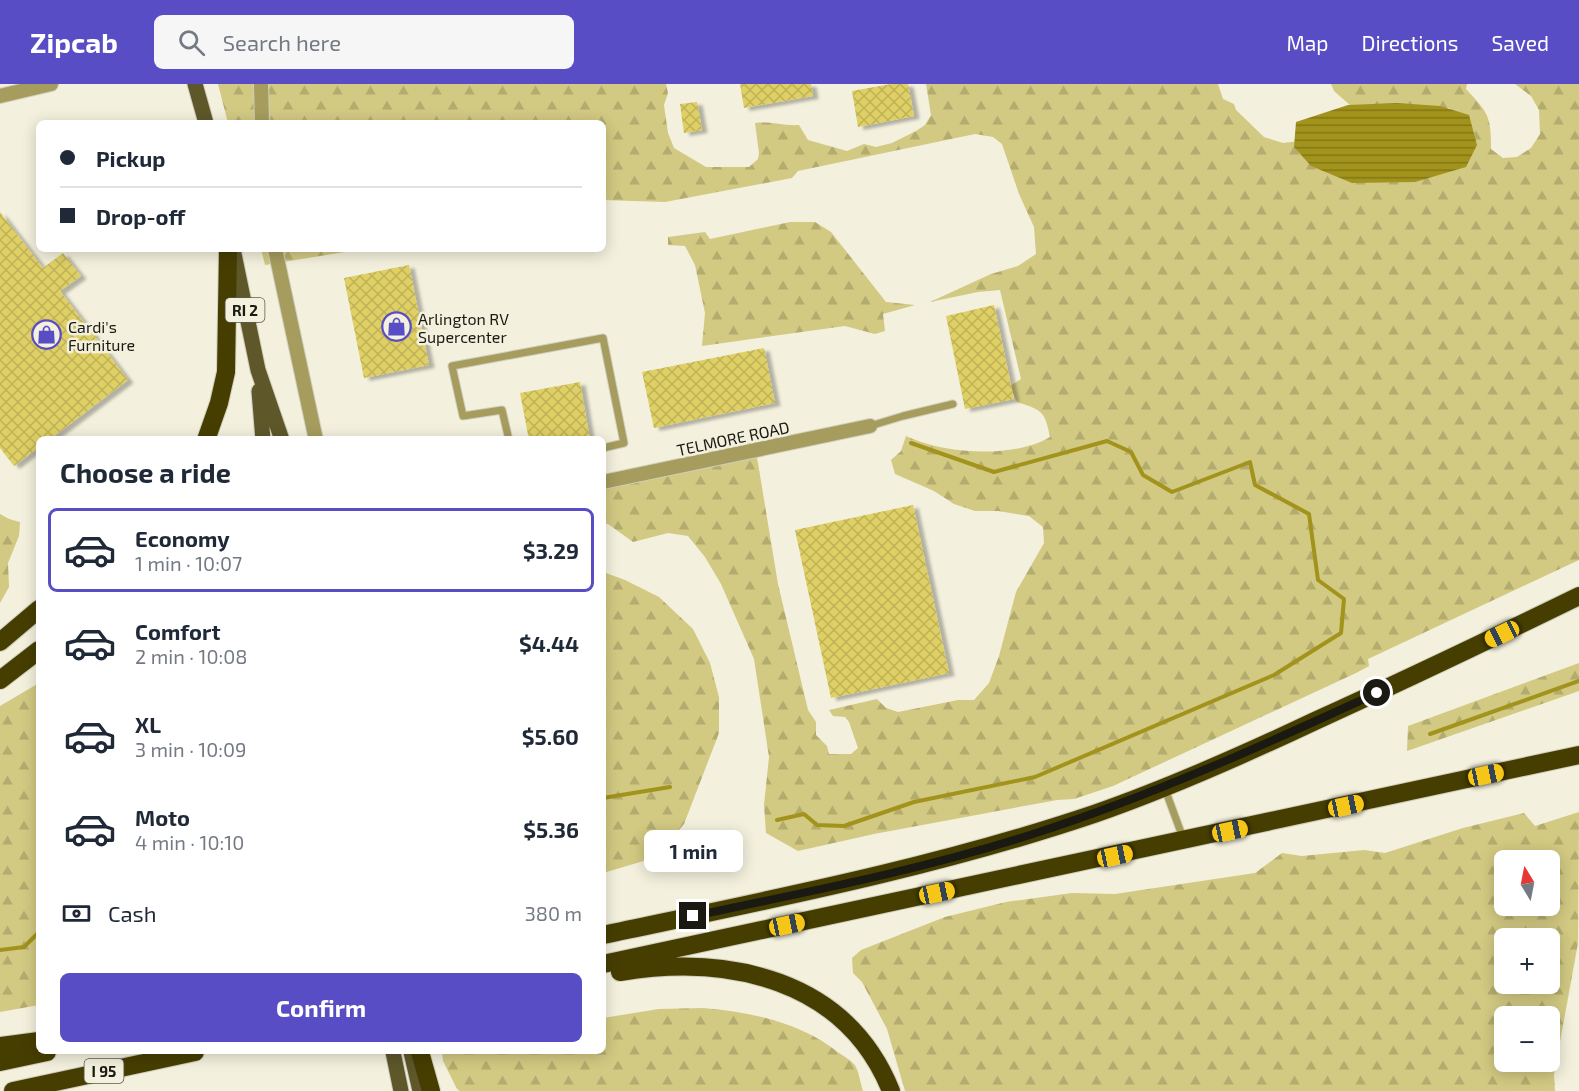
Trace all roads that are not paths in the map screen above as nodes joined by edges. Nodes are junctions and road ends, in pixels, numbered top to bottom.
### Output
1 (51, 84) edge
2 (195, 84) edge
3 (261, 84) edge
4 (0, 96) edge
5 (205, 120) edge
6 (262, 120) edge
7 (228, 252) edge
8 (234, 252) edge
9 (276, 252) edge
10 (258, 370) junction
11 (952, 404) dead end
12 (870, 426) joint
13 (207, 436) edge
14 (263, 436) edge
15 (281, 436) edge
16 (315, 436) edge
17 (508, 436) edge
18 (606, 447) edge
19 (606, 481) edge
20 (1579, 597) edge
21 (36, 612) edge
22 (36, 620) edge
23 (6, 637) edge
24 (36, 652) edge
25 (0, 680) edge
26 (1579, 755) edge
27 (1164, 787) junction
28 (1184, 841) junction
29 (606, 934) edge
30 (606, 963) edge
31 (606, 975) edge
32 (36, 1041) edge
33 (0, 1046) edge
34 (38, 1054) edge
35 (186, 1054) edge
36 (393, 1054) edge
37 (411, 1054) edge
38 (421, 1054) edge
39 (0, 1062) edge
40 (13, 1091) edge
41 (401, 1091) edge
42 (420, 1091) edge
43 (431, 1091) edge
44 (891, 1091) edge

1 - 4 street
2 - 5 main road
3 - 6 street
7 - 13 highway
8 - 10 main road, RI 2
9 - 16 street
10 - 14 main road, RI 2
10 - 15 main road, RI 2
11 - 12 lane
12 - 19 street, TELMORE ROAD
17 - 18 lane
20 - 27 highway
21 - 23 highway
22 - 23 highway
24 - 25 highway
26 - 28 highway
27 - 28 lane
27 - 29 highway
28 - 30 highway
31 - 44 highway
32 - 33 highway
34 - 39 highway
35 - 40 highway, I 95
36 - 41 main road
37 - 42 main road
38 - 43 highway

